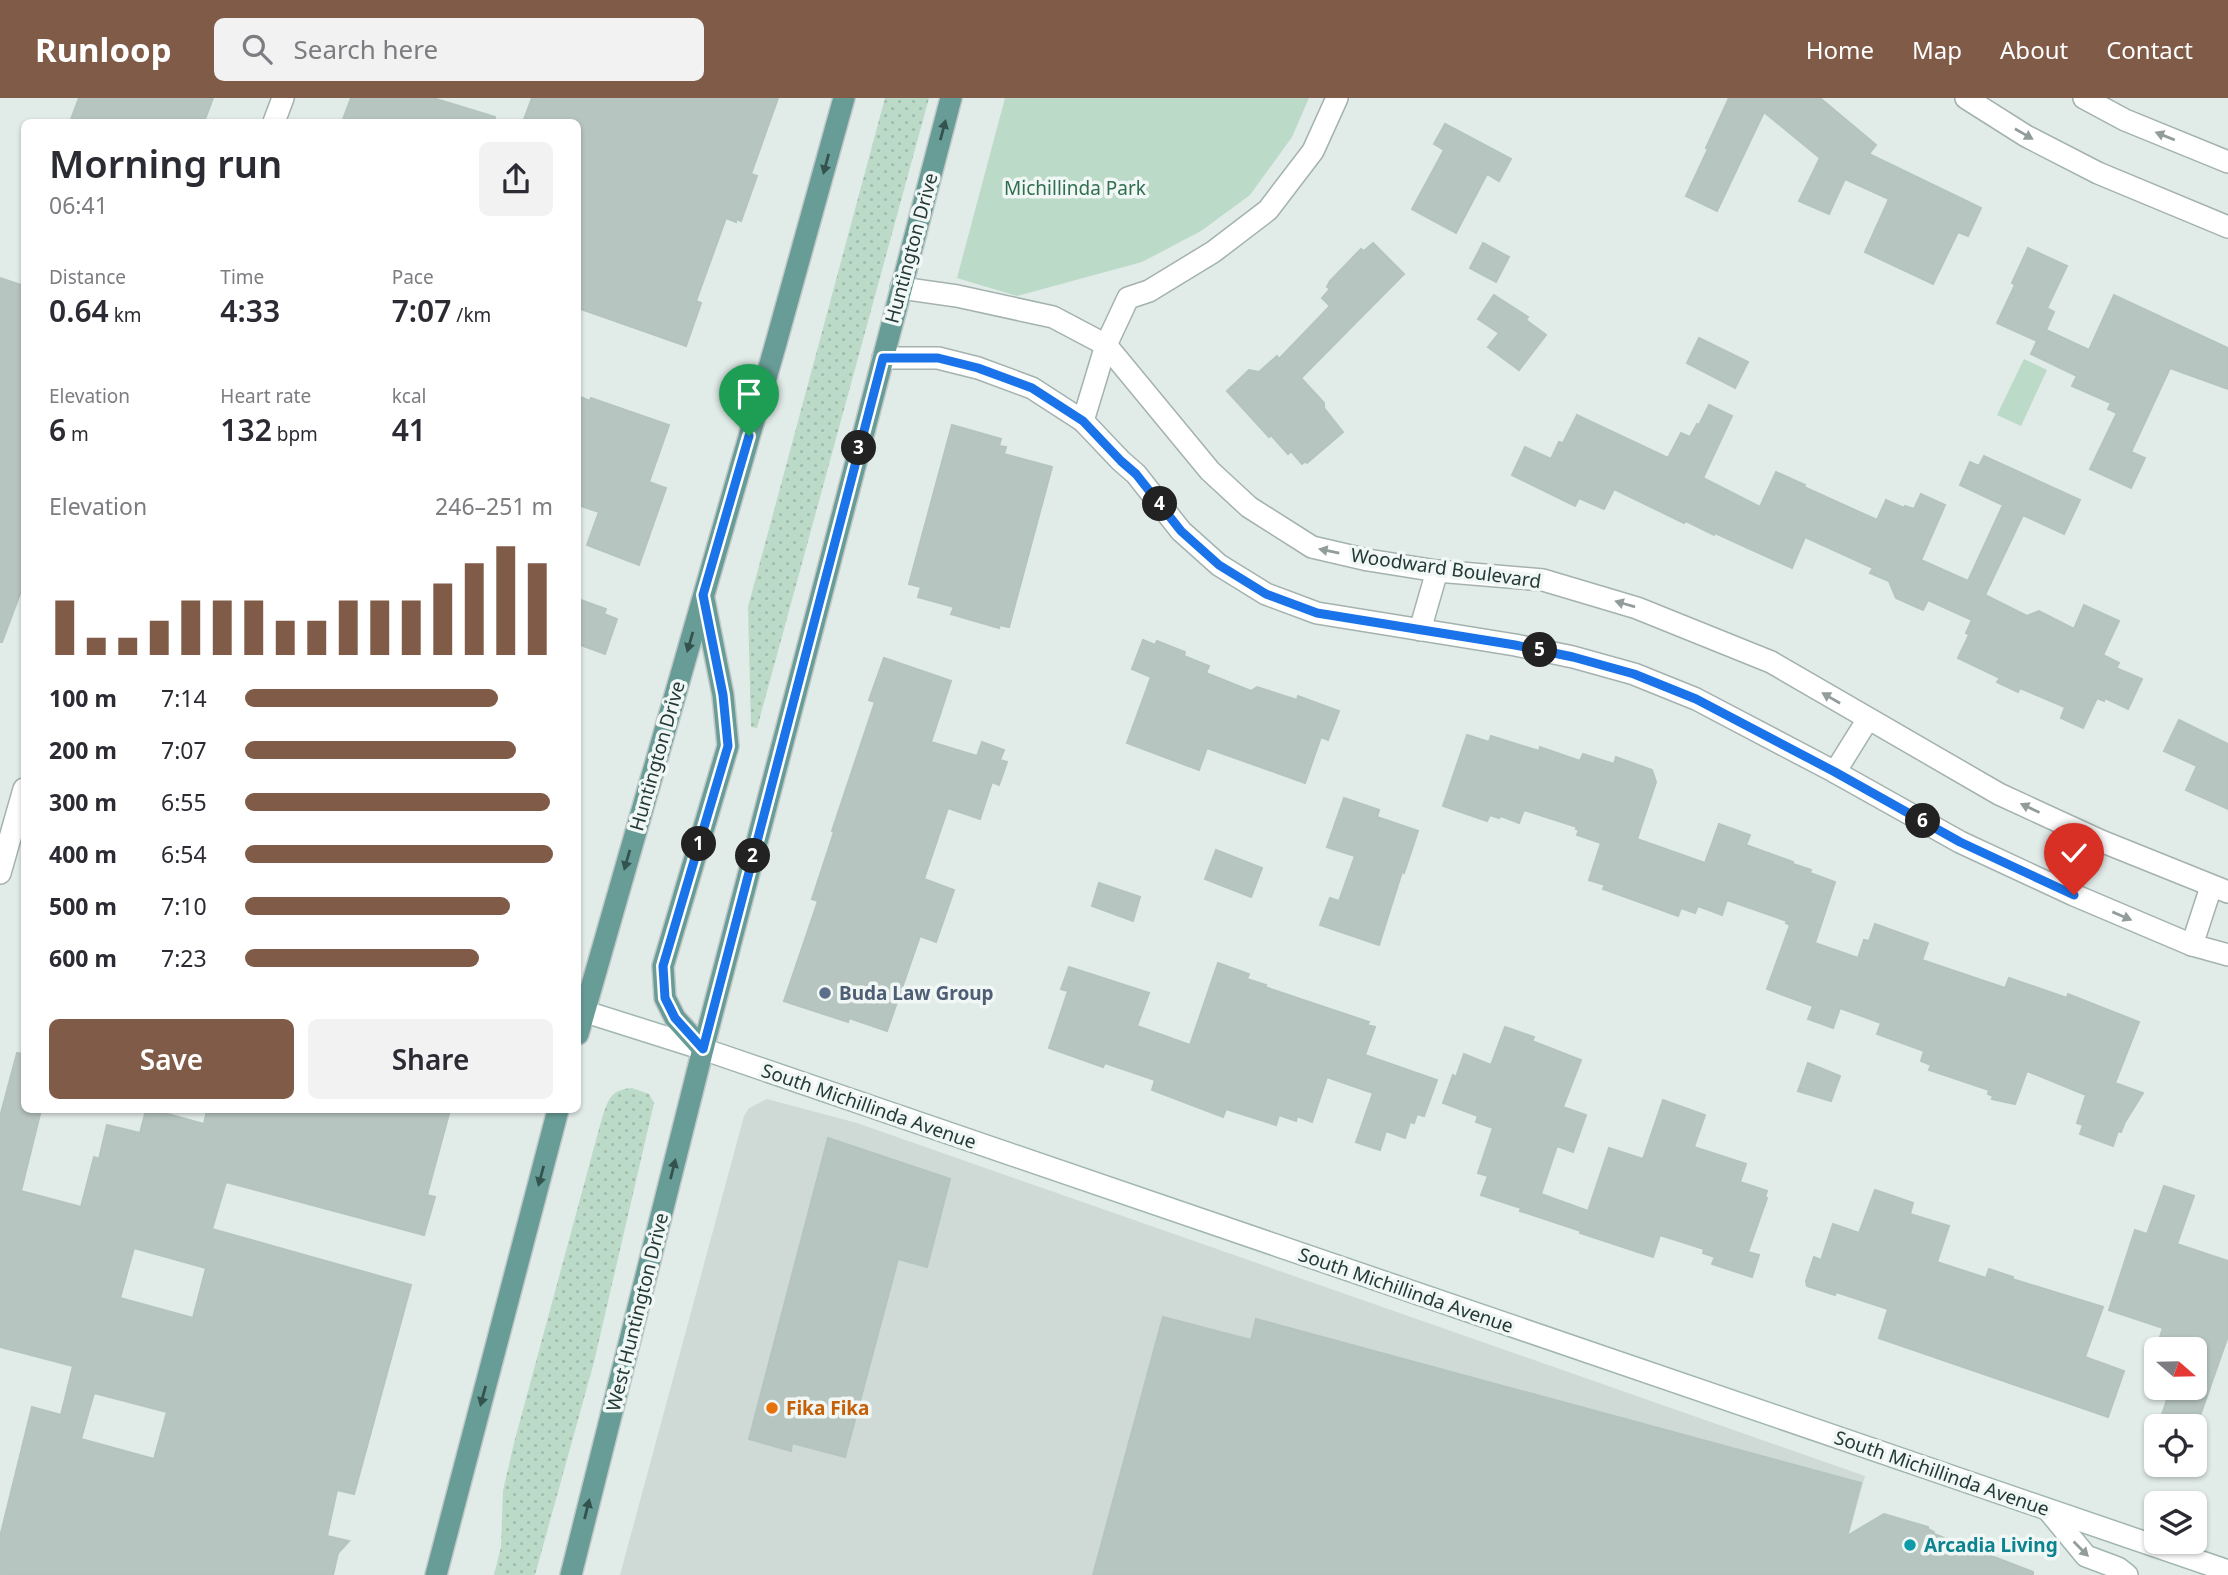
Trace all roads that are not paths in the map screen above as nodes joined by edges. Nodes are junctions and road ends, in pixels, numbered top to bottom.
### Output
1 (283, 98) edge
2 (844, 98) edge
3 (951, 98) edge
4 (1337, 98) edge
5 (1966, 98) edge
6 (2084, 98) edge
7 (275, 119) edge
8 (2228, 162) edge
9 (2228, 227) edge
10 (901, 288) junction
11 (1106, 345) junction
12 (883, 358) junction
13 (1083, 421) junction
14 (1437, 570) junction
15 (703, 595) junction
16 (1420, 630) junction
17 (1868, 719) junction
18 (1835, 772) junction
19 (21, 800) edge
20 (0, 873) edge
21 (2219, 889) edge
22 (2192, 945) junction
23 (2228, 955) edge
24 (583, 1010) junction
25 (581, 1020) edge
26 (703, 1049) junction
27 (557, 1113) edge
28 (2046, 1509) junction
29 (445, 1543) junction
30 (2228, 1571) edge
31 (436, 1575) edge
32 (447, 1575) edge
33 (570, 1575) edge
34 (2127, 1575) edge

1 - 7 street
2 -> 15 main road, Huntington Drive
10 -> 3 main road, Huntington Drive
4 - 11 street
5 -> 9 street
8 -> 6 street
10 - 11 street, Woodward Boulevard
10 - 12 main road, Huntington Drive
11 - 13 street
14 -> 11 street, Woodward Boulevard
12 - 13 street
12 - 26 main road, Huntington Drive
13 - 16 street
14 - 16 street
17 -> 14 street, Woodward Boulevard
15 -> 24 main road, Huntington Drive
15 - 26 main road
16 - 18 street
17 - 18 street
21 -> 17 street, Woodward Boulevard
18 -> 22 street
19 - 20 street
21 - 22 street
22 - 23 street
24 - 25 main road
24 - 26 street, South Michillinda Avenue
26 - 28 street, South Michillinda Avenue
33 -> 26 main road, West Huntington Drive
27 -> 29 main road
28 - 30 street, South Michillinda Avenue
28 -> 34 street
29 - 31 main road
29 - 32 main road

